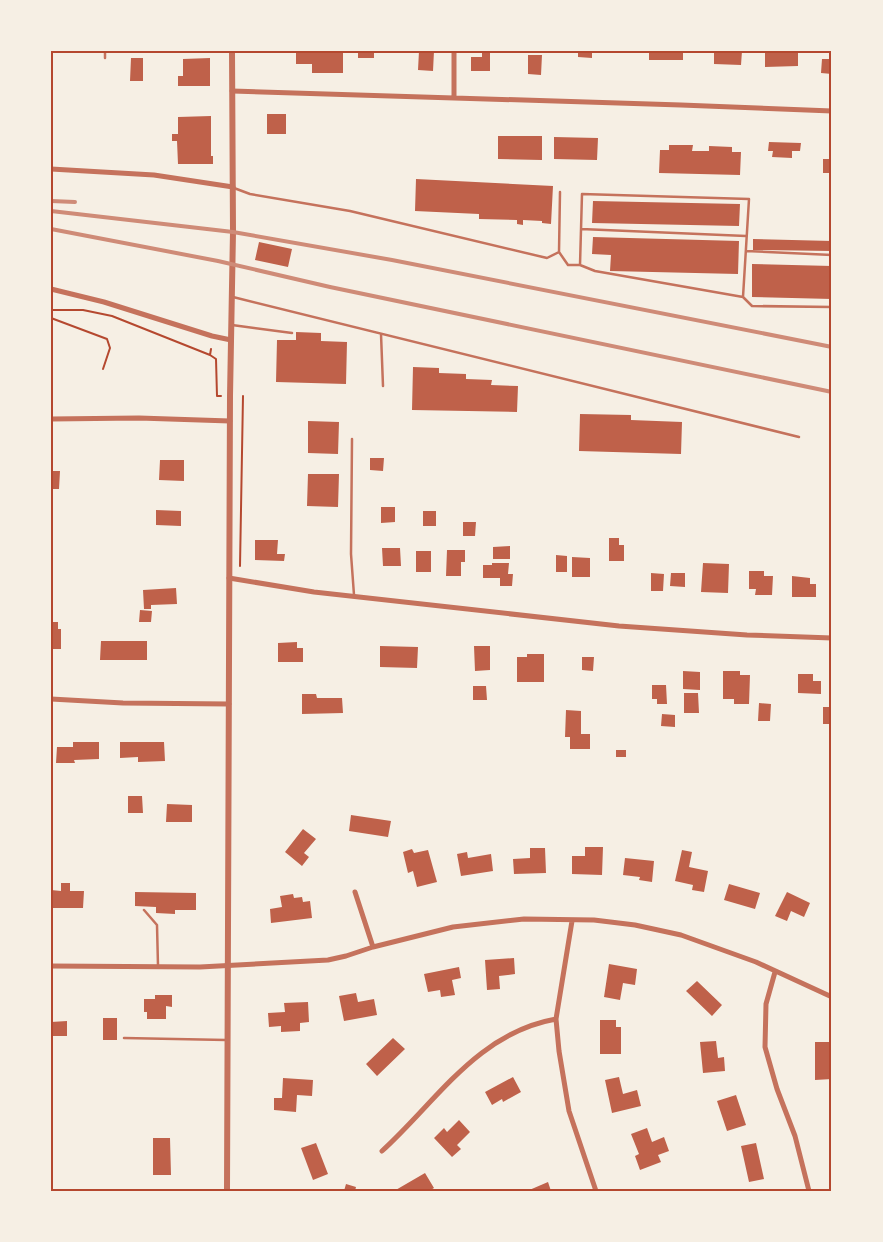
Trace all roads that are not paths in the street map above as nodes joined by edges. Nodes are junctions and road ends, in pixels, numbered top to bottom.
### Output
1 (105, 51) edge
2 (232, 51) edge
3 (454, 51) edge
4 (105, 58) dead end
5 (232, 90) junction
6 (454, 98) junction
7 (832, 111) edge
8 (51, 169) edge
9 (233, 187) junction
10 (560, 192) dead end
11 (581, 229) junction
12 (746, 236) junction
13 (745, 251) junction
14 (559, 252) junction
15 (832, 255) edge
16 (580, 265) junction
17 (51, 288) edge
18 (232, 297) junction
19 (743, 297) junction
20 (832, 306) edge
21 (231, 325) junction
22 (292, 333) dead end
23 (381, 334) junction
24 (230, 340) junction
25 (383, 386) dead end
26 (51, 419) edge
27 (230, 421) junction
28 (799, 437) dead end
29 (352, 439) dead end
30 (229, 578) junction
31 (354, 597) junction
32 (832, 638) edge
33 (51, 699) edge
34 (229, 704) junction
35 (355, 892) dead end
36 (144, 910) dead end
37 (572, 921) junction
38 (373, 947) junction
39 (228, 965) junction
40 (51, 966) edge
41 (158, 967) junction
42 (775, 972) junction
43 (832, 997) edge
44 (556, 1020) junction
45 (124, 1038) dead end
46 (228, 1040) junction
47 (382, 1151) dead end
48 (227, 1191) edge
49 (596, 1191) edge
50 (809, 1191) edge

1 - 4 lane
2 - 5 street
3 - 6 street
5 - 6 street
5 - 9 street
6 - 7 street
8 - 9 street
9 - 14 lane
9 - 18 street
10 - 14 lane
11 - 12 lane
11 - 12 lane
11 - 16 lane
12 - 13 lane
13 - 15 lane
13 - 19 lane
14 - 16 lane
16 - 19 lane
17 - 24 street
18 - 21 street
18 - 23 lane
19 - 20 lane
21 - 22 lane
21 - 24 street
23 - 25 lane
23 - 28 lane
24 - 27 street
26 - 27 street
27 - 30 street
29 - 31 lane
30 - 31 street
30 - 34 street
31 - 32 street
33 - 34 street
34 - 39 street
35 - 38 street
36 - 41 lane
37 - 38 street
37 - 42 street
37 - 44 street
38 - 39 street
39 - 41 street
39 - 46 street
40 - 41 street
42 - 43 street
42 - 50 street
44 - 47 street
44 - 49 street
45 - 46 lane
46 - 48 street

